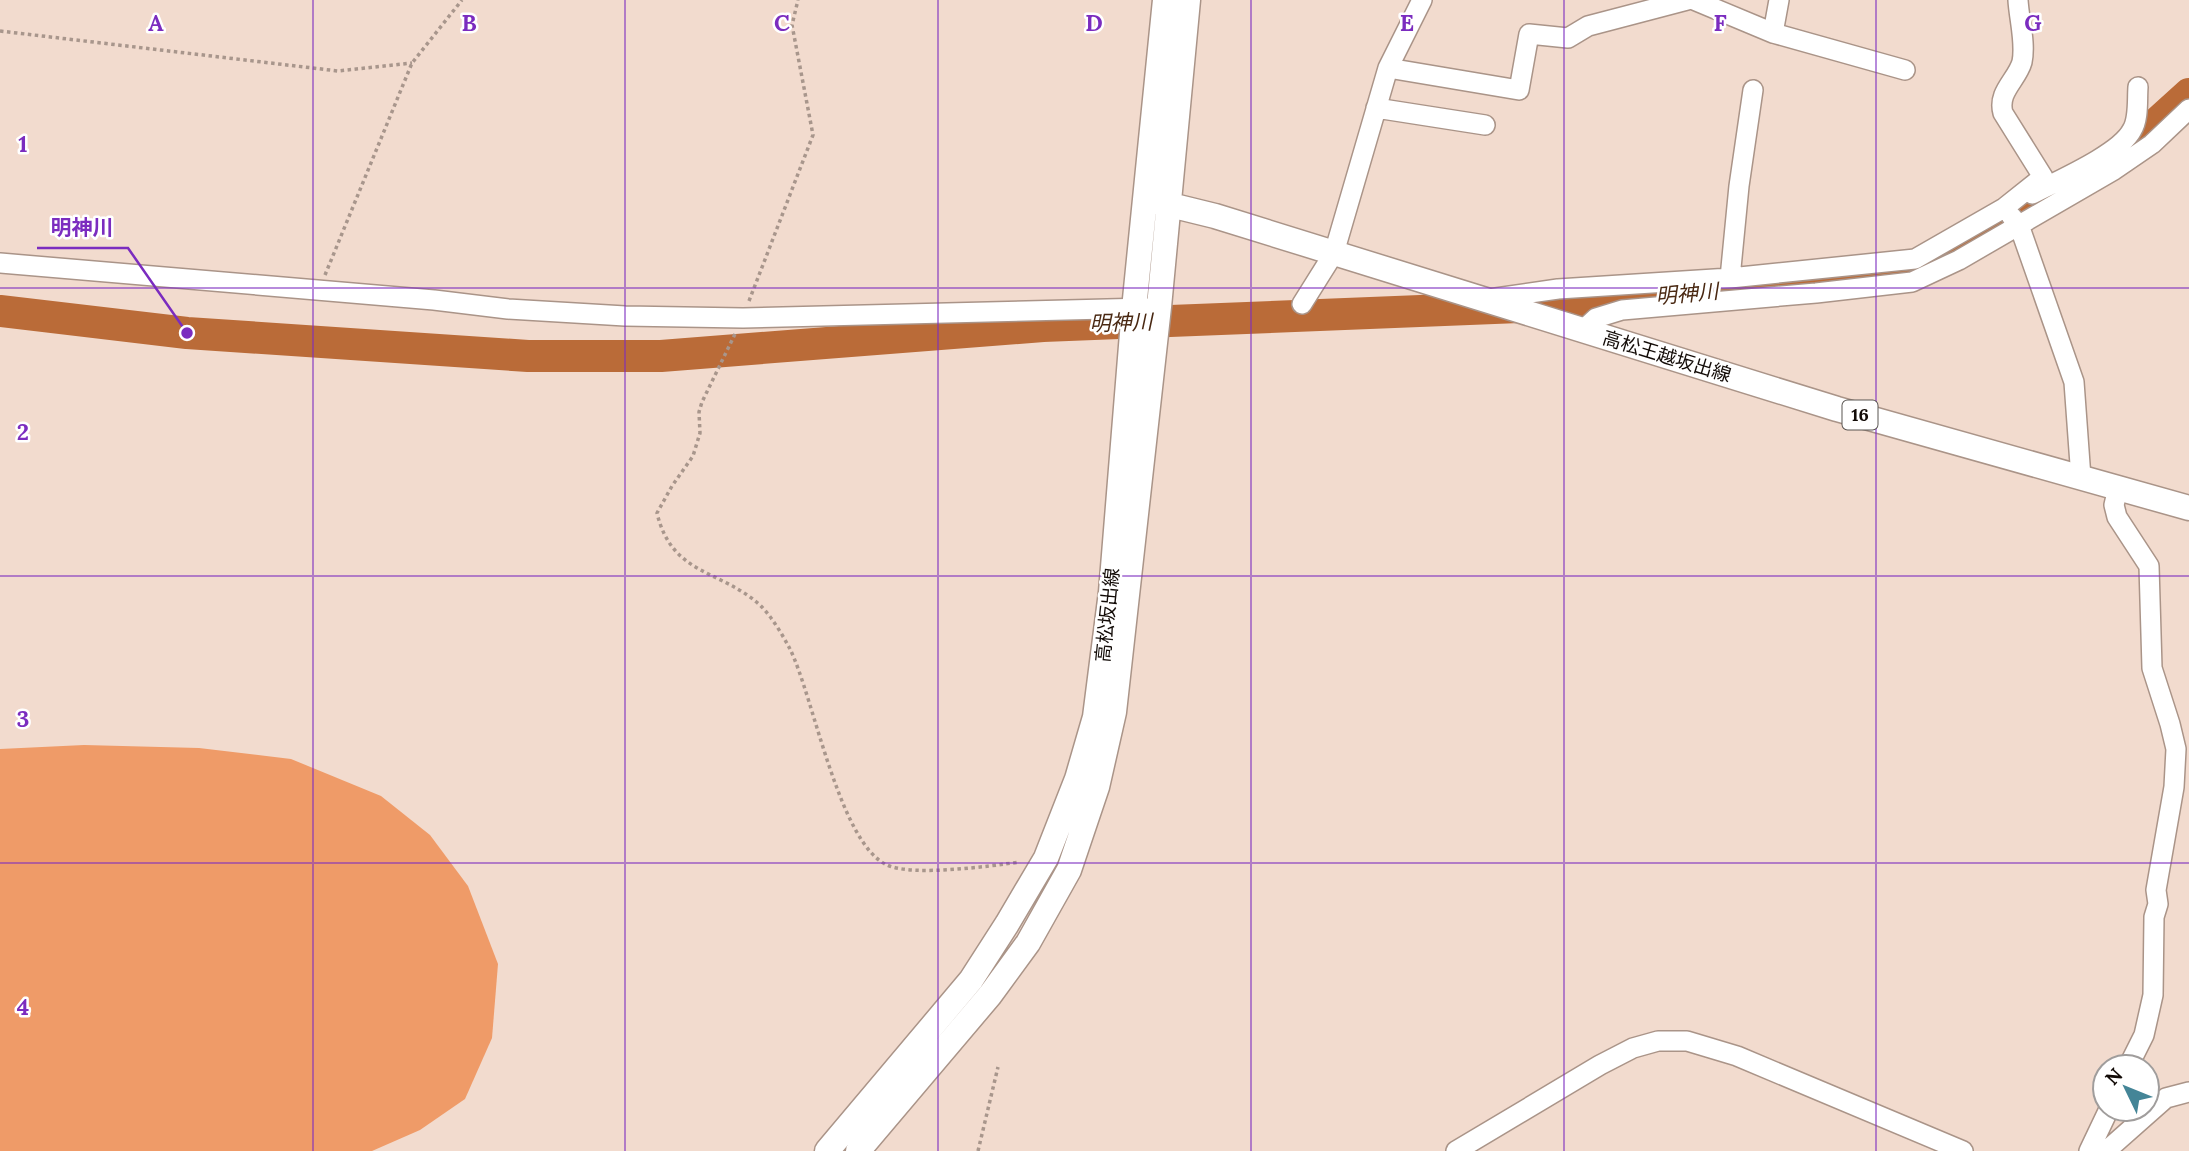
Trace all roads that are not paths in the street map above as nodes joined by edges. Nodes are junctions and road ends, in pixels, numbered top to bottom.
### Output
1 (1165, 0) edge
2 (1188, 0) edge
3 (1422, 0) edge
4 (1687, 0) edge
5 (1694, 0) edge
6 (1779, 0) edge
7 (2018, 0) edge
8 (1773, 33) junction
9 (1388, 68) junction
10 (1905, 70) dead end
11 (2138, 87) dead end
12 (1752, 90) dead end
13 (1376, 108) junction
14 (2189, 109) edge
15 (1474, 129) dead end
16 (1157, 202) junction
17 (2011, 203) junction
18 (2019, 224) junction
19 (1334, 253) junction
20 (0, 263) edge
21 (1730, 278) junction
22 (1484, 300) junction
23 (1302, 303) dead end
24 (1146, 316) junction
25 (1583, 330) junction
26 (2081, 478) junction
27 (2118, 488) junction
28 (2189, 508) edge
29 (2135, 1053) edge
30 (2189, 1091) edge
31 (2102, 1123) edge
32 (827, 1151) edge
33 (858, 1151) edge
34 (1456, 1151) edge
35 (1963, 1151) edge
36 (2089, 1151) edge
37 (2106, 1151) edge

1 - 16 main road, 高松坂出線
2 - 16 main road, 高松坂出線
3 - 9 street
4 - 9 street
5 - 8 street
6 - 8 street
7 - 17 street
8 - 10 street
9 - 13 street
11 - 17 street
12 - 21 street
13 - 15 street
13 - 19 street
14 - 18 street
16 - 19 main road, 高松王越坂出線 / 16
16 - 24 main road, 高松坂出線
17 - 18 street
17 - 21 street
18 - 25 street
18 - 26 street
19 - 22 main road, 高松王越坂出線 / 16
19 - 23 street
20 - 24 street
21 - 22 street
22 - 25 main road, 高松王越坂出線 / 16
24 - 32 main road, 高松坂出線
24 - 33 main road, 高松坂出線
25 - 26 main road, 高松王越坂出線 / 16
26 - 27 main road, 高松王越坂出線 / 16
27 - 28 main road, 高松王越坂出線 / 16
27 - 29 street
30 - 37 street
31 - 36 street
34 - 35 street

